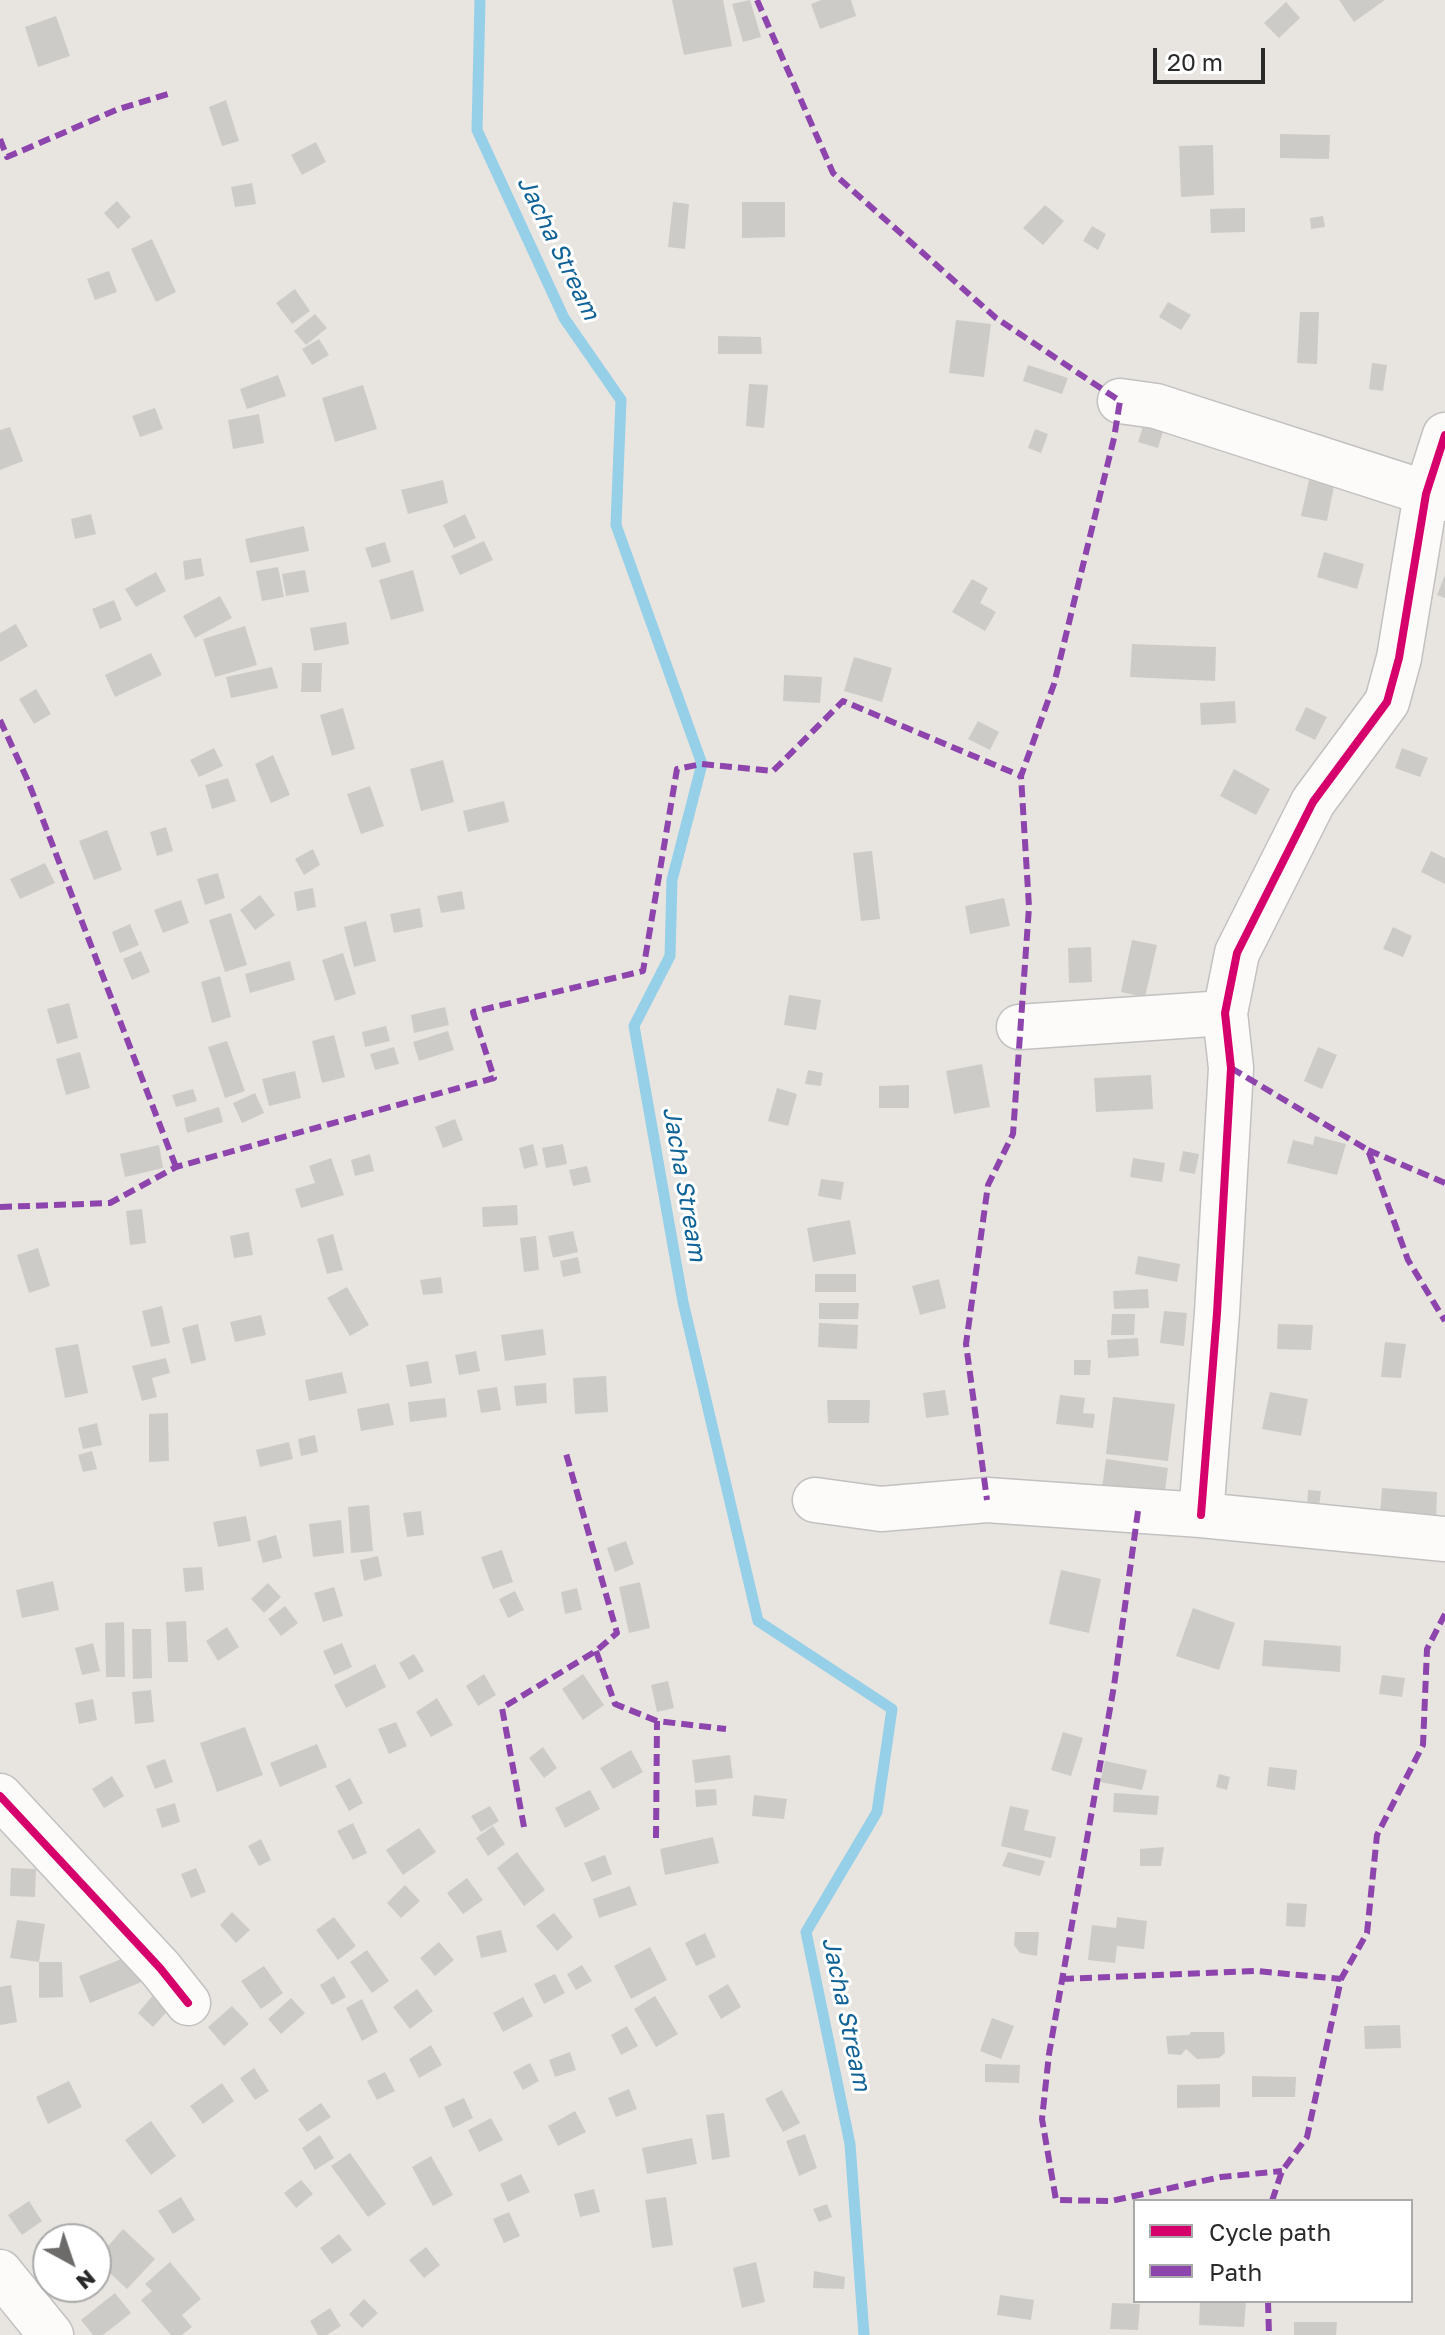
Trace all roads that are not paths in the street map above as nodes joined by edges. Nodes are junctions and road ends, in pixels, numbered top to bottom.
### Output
1 (1120, 401) dead end
2 (1445, 435) edge
3 (1436, 496) edge
4 (1225, 1013) junction
5 (1019, 1027) dead end
6 (815, 1500) dead end
7 (1201, 1515) junction
8 (1445, 1539) edge
9 (0, 1796) edge
10 (188, 2003) dead end
11 (0, 2272) edge
12 (51, 2335) edge

1 - 3 street
2 - 3 street
3 - 4 street
4 - 5 street
4 - 7 street
6 - 7 street
7 - 8 street
9 - 10 street
11 - 12 street

